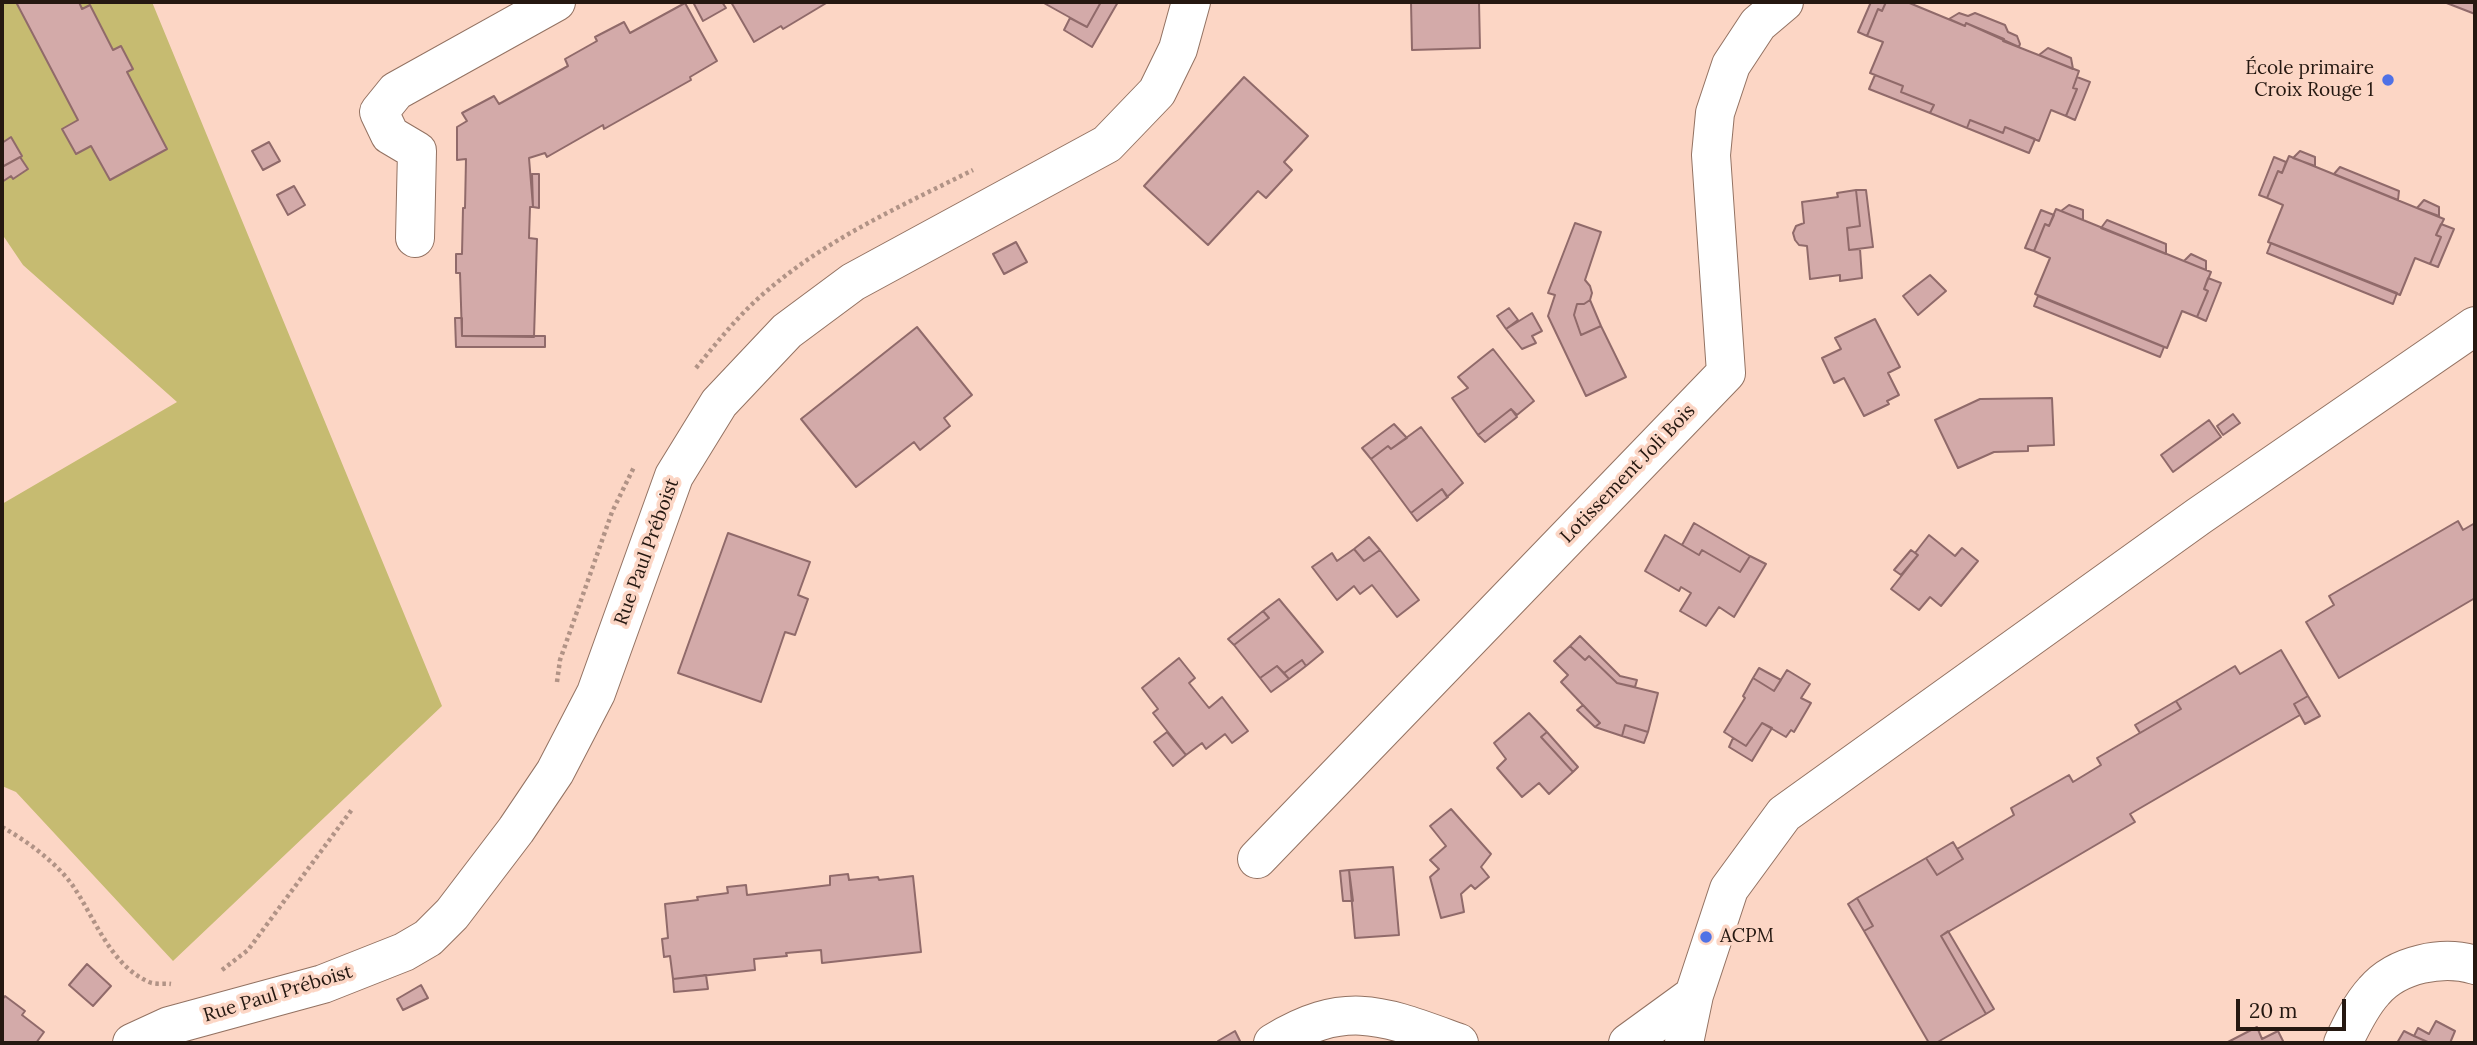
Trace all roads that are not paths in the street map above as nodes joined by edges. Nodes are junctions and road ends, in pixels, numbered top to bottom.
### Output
1 (556, 2) edge
2 (1191, 2) edge
3 (1771, 13) edge
4 (415, 238) dead end
5 (2475, 326) edge
6 (1257, 859) dead end
7 (2475, 965) edge
8 (1693, 995) junction
9 (132, 1043) edge
10 (1273, 1043) edge
11 (1459, 1043) edge
12 (1628, 1043) edge
13 (1684, 1043) edge
14 (2343, 1043) edge

1 - 4 street
2 - 9 street, Rue Paul Préboist
3 - 6 street, Lotissement Joli Bois
5 - 8 street
7 - 14 street
8 - 12 street
8 - 13 street
10 - 11 street

